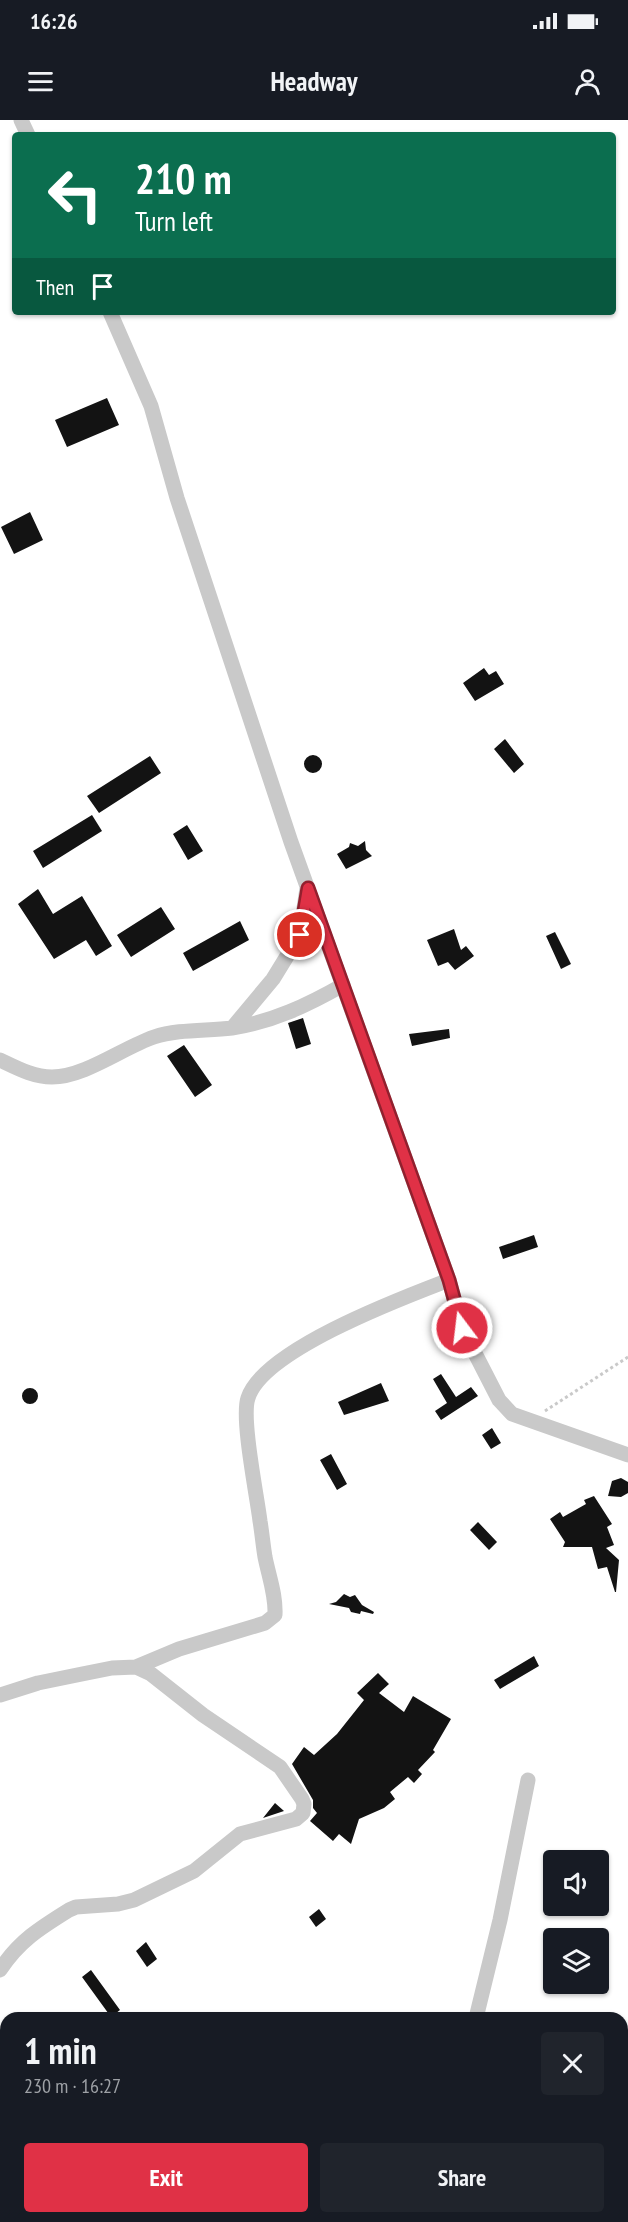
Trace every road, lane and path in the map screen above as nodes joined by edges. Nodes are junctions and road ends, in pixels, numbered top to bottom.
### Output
1 (111, 315) edge
2 (308, 888) junction
3 (343, 985) junction
4 (233, 1028) junction
5 (0, 1060) edge
6 (449, 1280) junction
7 (628, 1357) edge
8 (531, 1420) junction
9 (628, 1455) edge
10 (136, 1667) junction
11 (0, 1695) edge
12 (528, 1780) dead end
13 (0, 1970) edge
14 (477, 2012) edge

1 - 2 street
2 - 3 street
2 - 4 street
3 - 4 street
3 - 6 street
4 - 5 street
6 - 8 street
6 - 10 street
7 - 8 path
8 - 9 street
10 - 11 street
10 - 13 street
12 - 14 street

